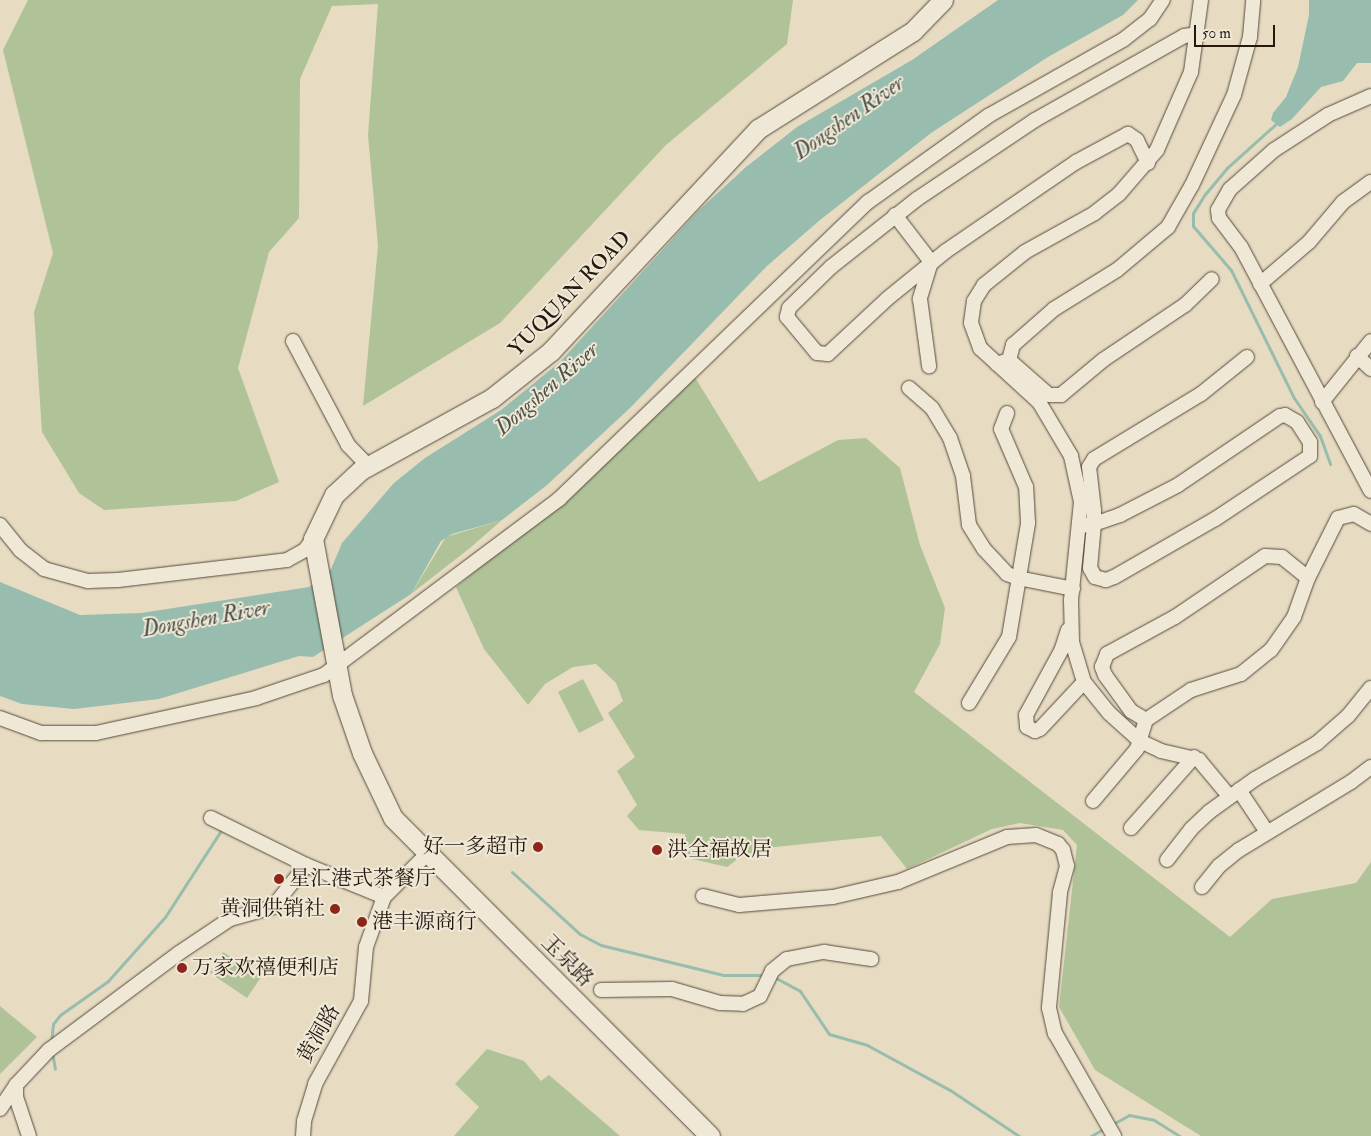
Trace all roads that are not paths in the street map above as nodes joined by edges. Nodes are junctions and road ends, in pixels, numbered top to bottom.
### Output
1 (943, 0) edge
2 (1163, 0) edge
3 (1201, 0) edge
4 (1253, 0) edge
5 (1198, 34) junction
6 (1371, 96) edge
7 (1148, 163) junction
8 (1371, 182) edge
9 (895, 216) junction
10 (931, 262) junction
11 (1212, 279) dead end
12 (1260, 284) junction
13 (1371, 341) edge
14 (293, 342) dead end
15 (1357, 356) junction
16 (1247, 357) dead end
17 (1003, 362) junction
18 (929, 366) dead end
19 (1371, 369) edge
20 (909, 388) dead end
21 (1322, 402) junction
22 (1007, 413) dead end
23 (367, 466) junction
24 (1371, 491) edge
25 (1371, 524) edge
26 (0, 525) edge
27 (1088, 525) junction
28 (313, 539) junction
29 (1018, 578) junction
30 (1308, 578) junction
31 (1073, 589) junction
32 (1071, 622) junction
33 (335, 667) junction
34 (1084, 682) junction
35 (1371, 688) edge
36 (969, 703) dead end
37 (0, 718) edge
38 (1146, 720) junction
39 (1140, 741) junction
40 (1194, 757) junction
41 (1371, 767) edge
42 (1234, 793) junction
43 (1093, 801) dead end
44 (211, 818) dead end
45 (1131, 828) dead end
46 (1266, 832) junction
47 (428, 853) junction
48 (1167, 860) dead end
49 (306, 866) junction
50 (1202, 887) dead end
51 (703, 896) dead end
52 (384, 897) junction
53 (872, 959) dead end
54 (601, 990) dead end
55 (16, 1085) junction
56 (0, 1109) edge
57 (1111, 1130) edge
58 (29, 1136) edge
59 (303, 1136) edge
60 (710, 1136) edge

1 - 23 street, YUQUAN ROAD
2 - 33 street
3 - 5 street
4 - 17 street
5 - 7 street
5 - 9 street
6 - 12 street
7 - 10 street
7 - 17 street
8 - 12 street
9 - 10 street
9 - 10 street
10 - 18 street
11 - 17 street
12 - 21 street
13 - 15 street
14 - 23 street
15 - 19 street
15 - 21 street
16 - 27 street
17 - 27 street
20 - 29 street
21 - 24 street
22 - 29 street
23 - 28 street, YUQUAN ROAD
25 - 30 street
26 - 28 street
27 - 27 street
27 - 31 street
28 - 33 street
29 - 31 street
29 - 36 street
30 - 38 street
30 - 38 street
31 - 32 street
32 - 34 street
32 - 34 street
33 - 37 street
33 - 47 street
34 - 39 street
35 - 42 street
38 - 39 street
39 - 40 street
39 - 43 street
40 - 42 street
40 - 45 street
41 - 46 street
42 - 46 street
42 - 48 street
44 - 49 street
46 - 50 street
47 - 52 street, 黄洞路
47 - 60 street, 玉泉路
49 - 52 street
49 - 55 street
51 - 57 street
52 - 59 street, 黄洞路
53 - 54 street
55 - 56 street
55 - 58 street

